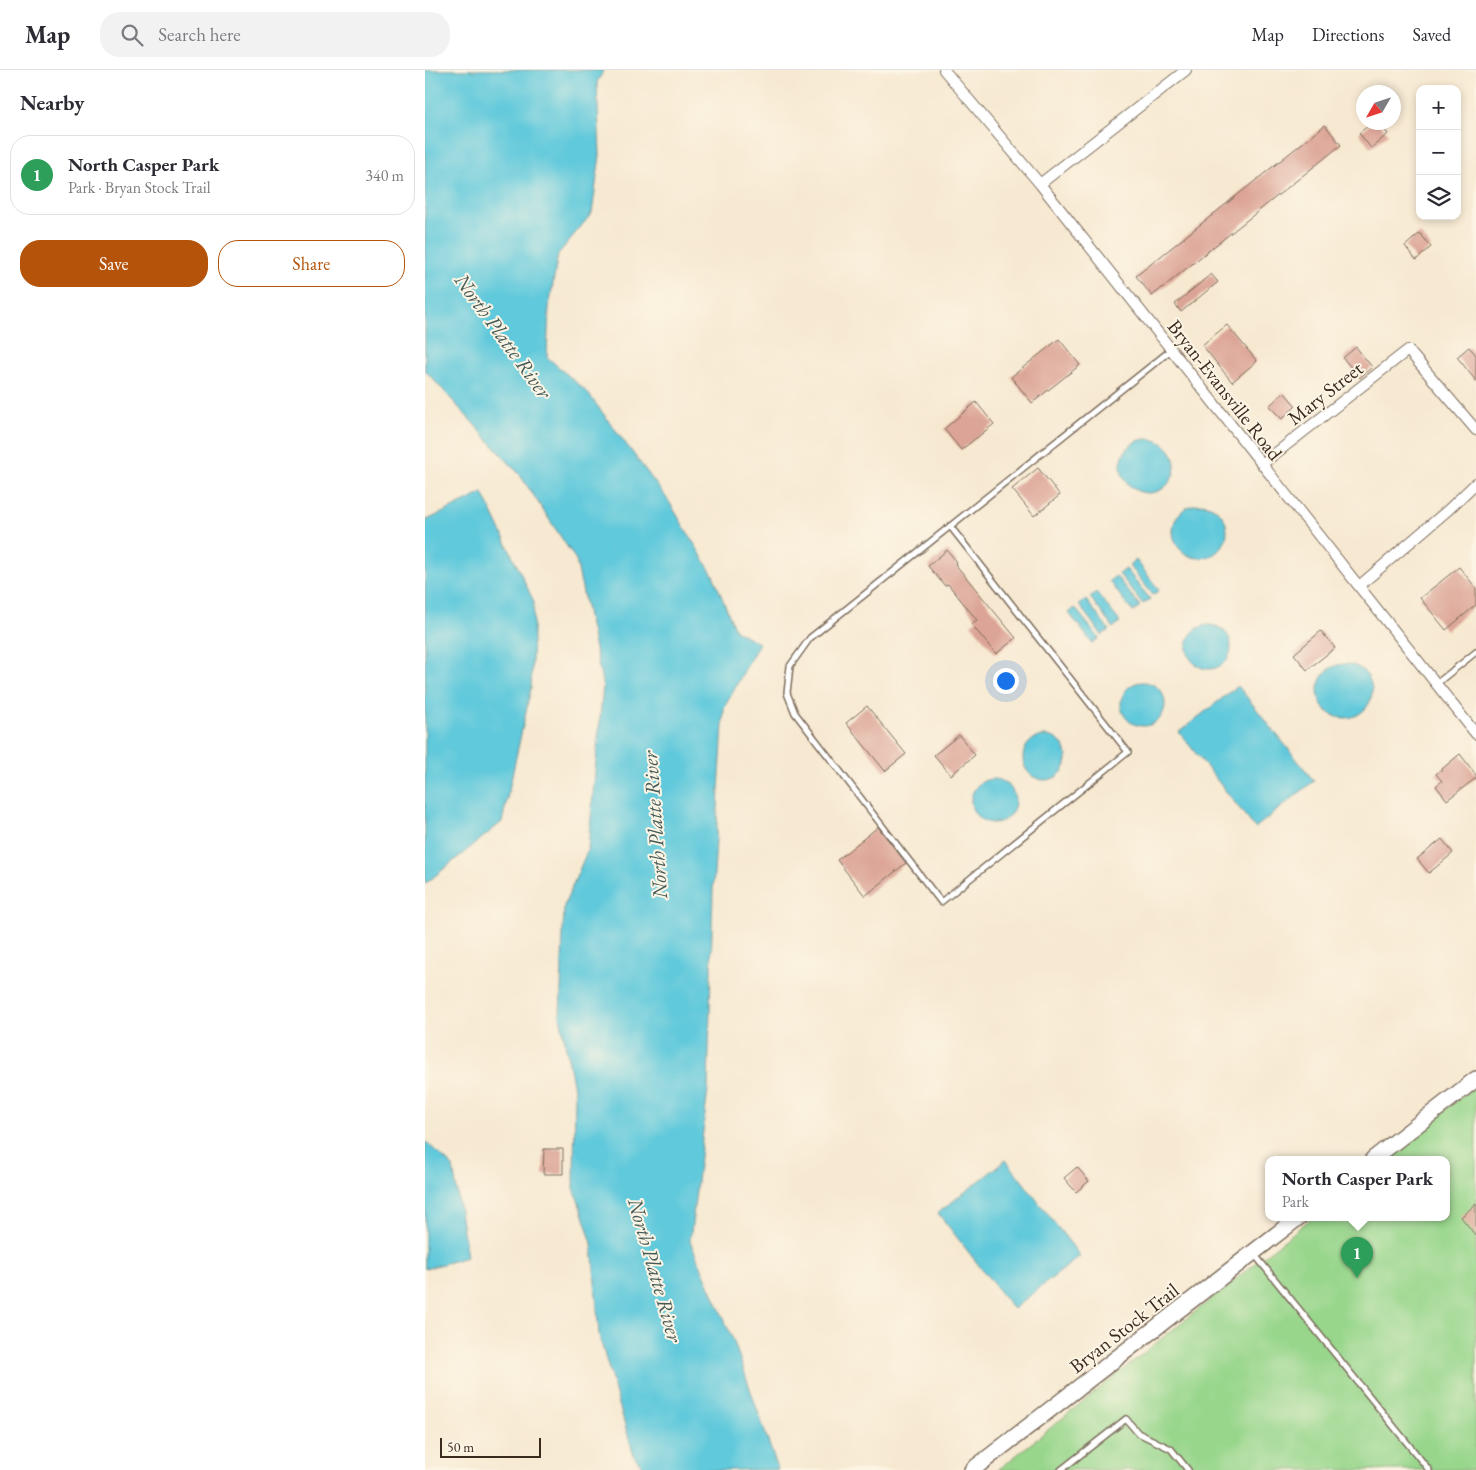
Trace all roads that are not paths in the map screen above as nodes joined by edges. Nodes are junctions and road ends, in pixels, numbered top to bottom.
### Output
1 (944, 70) edge
2 (1186, 70) edge
3 (1040, 184) junction
4 (1171, 350) junction
5 (1476, 430) edge
6 (1262, 464) junction
7 (1476, 484) edge
8 (950, 526) junction
9 (1359, 586) junction
10 (1476, 652) edge
11 (1436, 684) junction
12 (1476, 734) edge
13 (1476, 1079) edge
14 (1377, 1156) edge
15 (1294, 1221) edge
16 (1253, 1252) junction
17 (972, 1470) edge
18 (1061, 1470) edge
19 (1188, 1470) edge
20 (1429, 1470) edge

1 - 3 street, Bryan-Evansville Road
2 - 3 street
3 - 4 street, Bryan-Evansville Road
4 - 6 street, Bryan-Evansville Road
4 - 8 lane
5 - 6 street, Mary Street
6 - 9 street, Bryan-Evansville Road
7 - 9 street
8 - 8 lane
9 - 11 street, Bryan-Evansville Road
10 - 11 lane
11 - 12 street, Bryan-Evansville Road
13 - 14 main road
15 - 16 main road, Bryan Stock Trail
16 - 17 main road, Bryan Stock Trail
16 - 20 lane
18 - 19 lane

